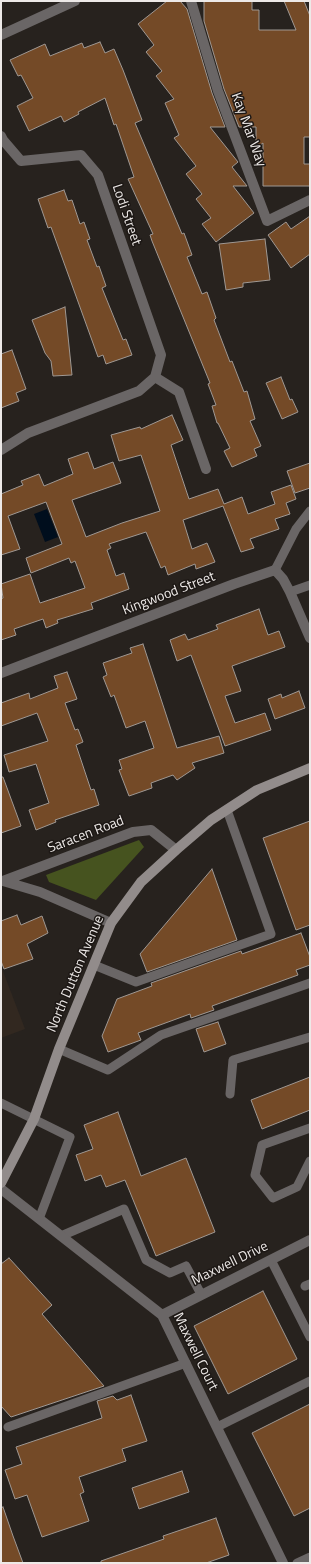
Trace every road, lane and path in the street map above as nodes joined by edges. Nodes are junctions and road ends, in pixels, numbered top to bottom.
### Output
1 (75, 1) edge
2 (191, 1) edge
3 (1, 34) edge
4 (1, 136) edge
5 (310, 200) edge
6 (155, 377) junction
7 (1, 450) edge
8 (206, 469) dead end
9 (310, 512) edge
10 (275, 570) junction
11 (310, 585) edge
12 (290, 592) junction
13 (310, 638) edge
14 (1, 673) edge
15 (310, 768) edge
16 (228, 810) junction
17 (176, 850) junction
18 (2, 882) edge
19 (111, 922) junction
20 (94, 965) junction
21 (310, 983) edge
22 (310, 1037) edge
23 (59, 1049) junction
24 (230, 1094) dead end
25 (1, 1103) edge
26 (34, 1120) junction
27 (310, 1128) edge
28 (310, 1161) edge
29 (1, 1183) edge
30 (1, 1189) edge
31 (39, 1219) junction
32 (62, 1236) junction
33 (310, 1240) edge
34 (271, 1260) junction
35 (200, 1294) junction
36 (162, 1315) junction
37 (310, 1337) edge
38 (186, 1364) junction
39 (310, 1381) edge
40 (8, 1426) dead end
41 (217, 1427) junction
42 (310, 1556) edge
43 (281, 1563) edge
44 (297, 1563) edge

1 - 3 street
2 - 5 street, Kay Mar Way
4 - 6 street, Lodi Street
6 - 7 street
6 - 8 street
9 - 10 lane
10 - 12 street
10 - 14 street, Kingwood Street
11 - 12 lane
12 - 13 street
15 - 16 main road, North Dutton Avenue
16 - 17 main road, North Dutton Avenue
16 - 20 lane
17 - 18 street, Saracen Road
17 - 19 main road, North Dutton Avenue
18 - 19 street, Saracen Road
19 - 20 main road, North Dutton Avenue
20 - 23 main road, North Dutton Avenue
21 - 23 lane
22 - 24 lane
23 - 26 main road, North Dutton Avenue
25 - 26 lane
26 - 29 main road, North Dutton Avenue
26 - 31 lane
27 - 28 lane
30 - 31 street, Maxwell Court
31 - 32 street, Maxwell Court
32 - 35 lane
32 - 36 street, Maxwell Court
33 - 34 street, Maxwell Drive
34 - 35 street, Maxwell Drive
34 - 37 lane
35 - 36 street, Maxwell Drive
36 - 38 street, Maxwell Court
38 - 40 lane
38 - 41 street, Maxwell Court
39 - 41 lane
41 - 43 street, Maxwell Court
42 - 44 lane

